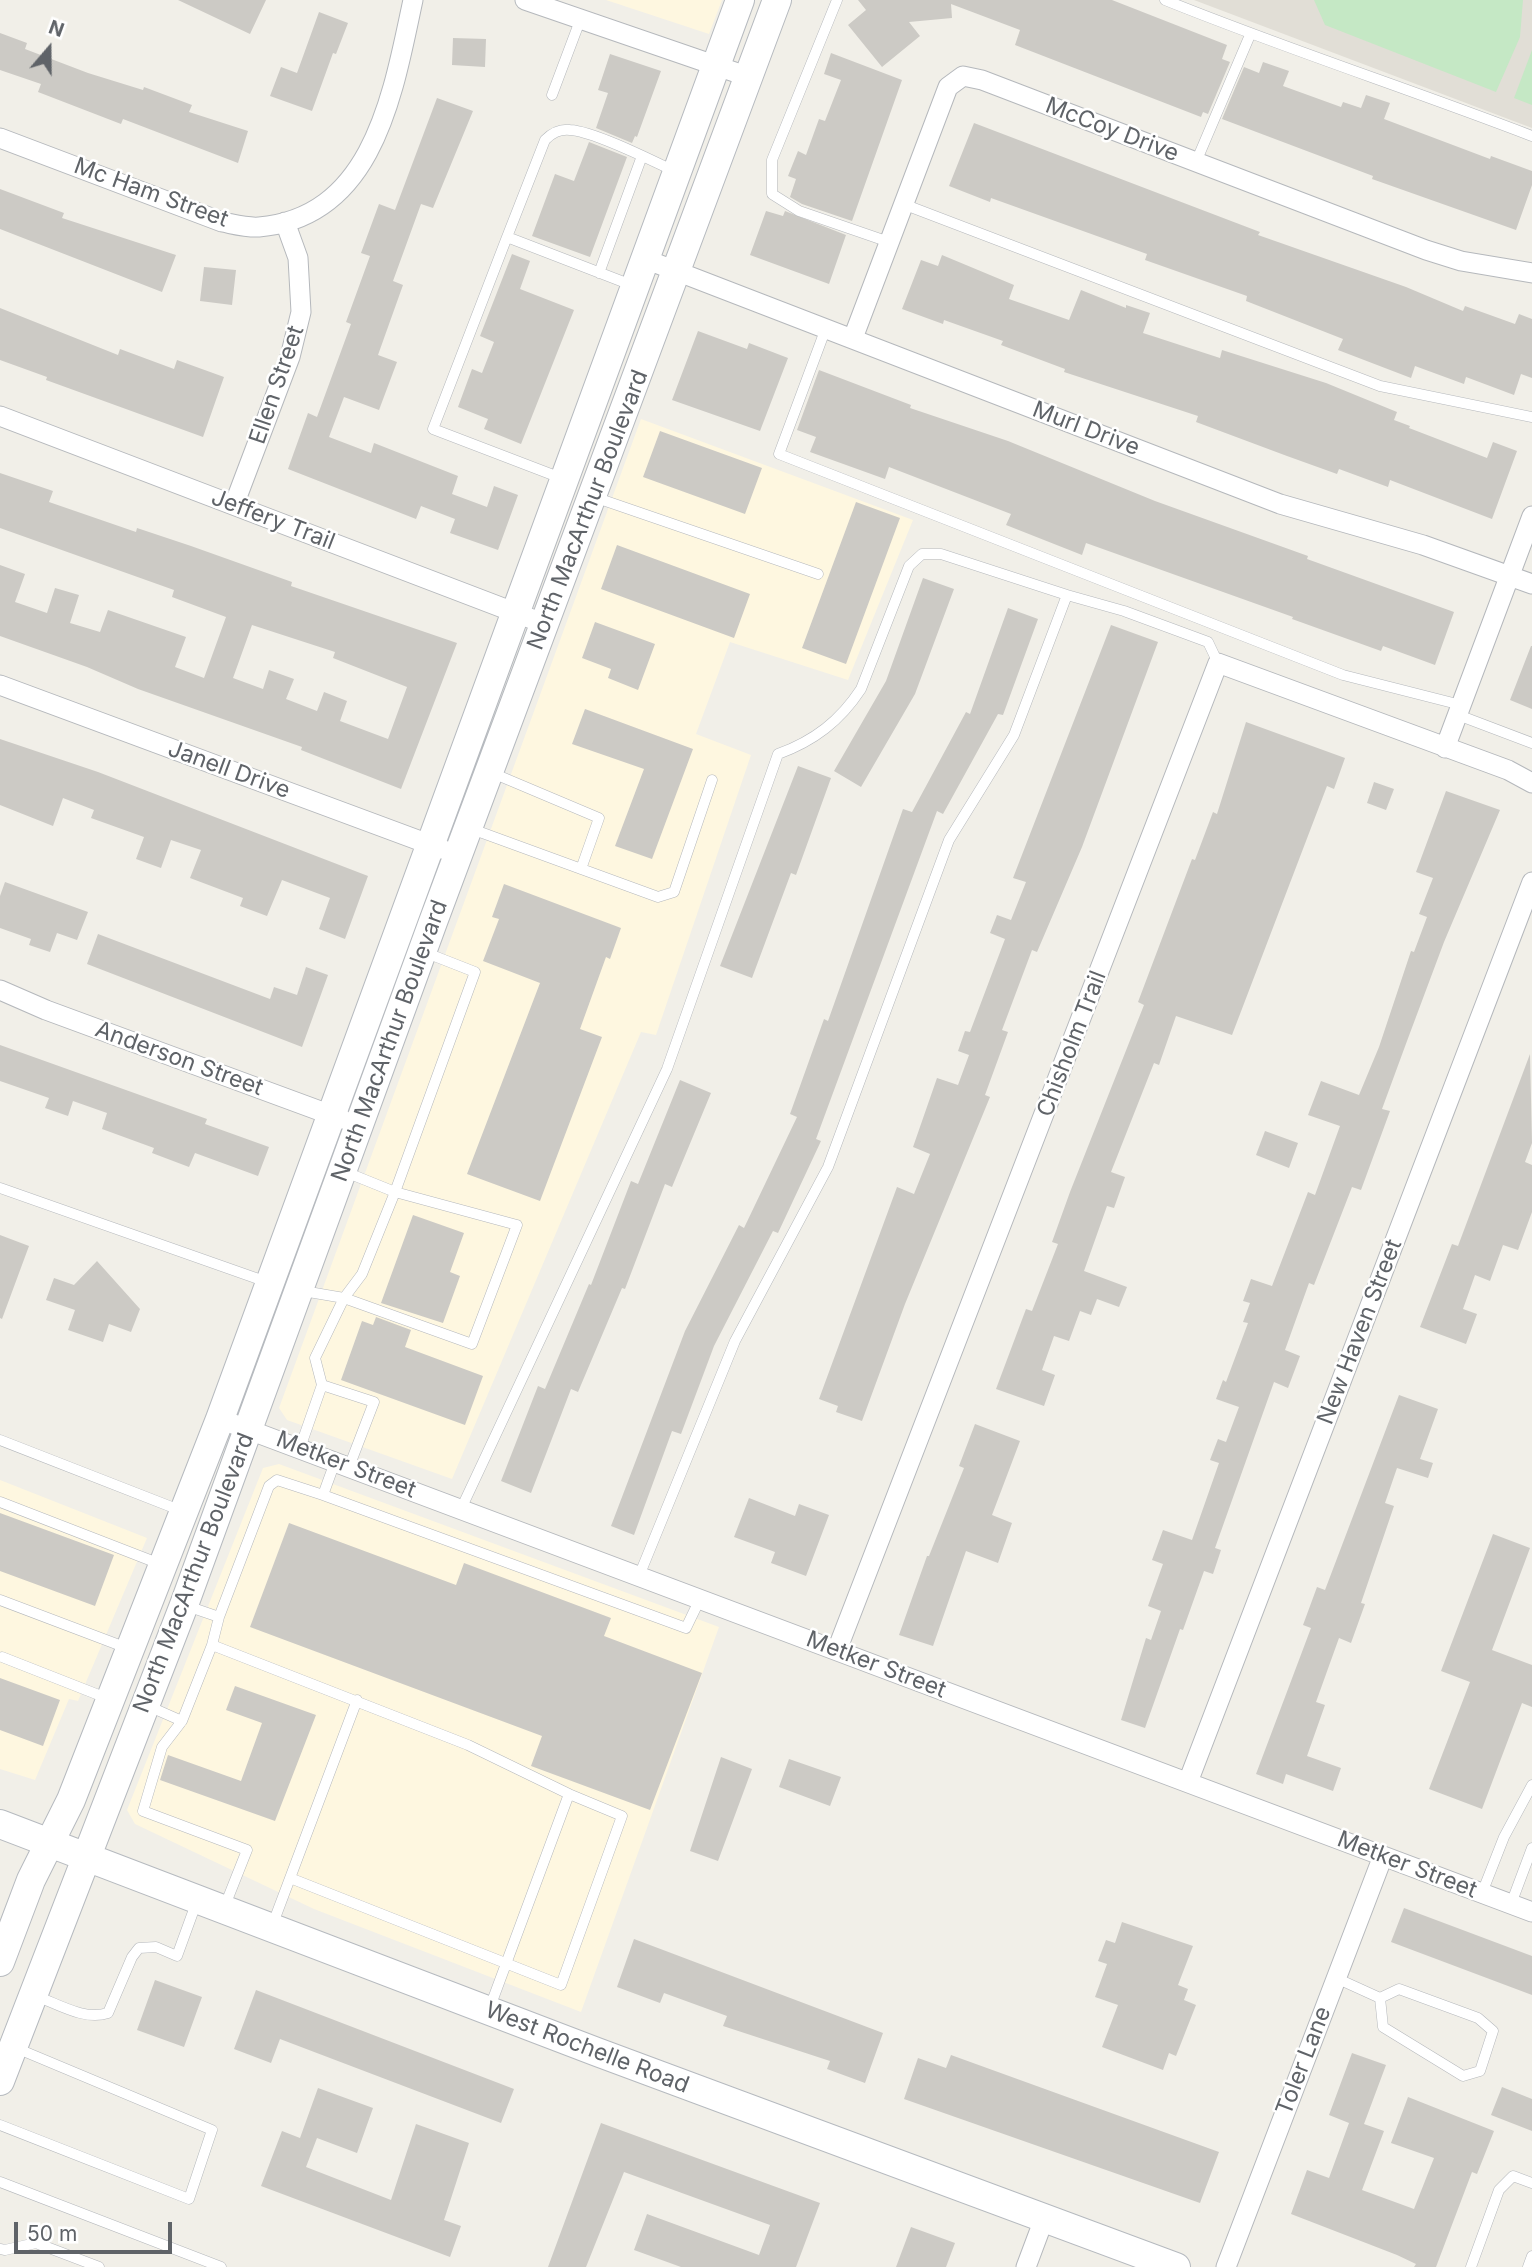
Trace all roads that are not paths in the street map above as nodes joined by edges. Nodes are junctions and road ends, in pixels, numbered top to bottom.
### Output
1 (412, 0) edge
2 (525, 0) edge
3 (740, 0) edge
4 (777, 0) edge
5 (836, 0) edge
6 (1165, 0) edge
7 (581, 17) junction
8 (1250, 35) junction
9 (716, 65) junction
10 (749, 77) junction
11 (552, 95) dead end
12 (1532, 136) edge
13 (0, 138) edge
14 (642, 156) junction
15 (1196, 162) junction
16 (677, 173) junction
17 (903, 204) junction
18 (285, 222) junction
19 (507, 237) junction
20 (889, 242) junction
21 (645, 258) junction
22 (677, 271) junction
23 (599, 273) junction
24 (1532, 273) edge
25 (635, 287) junction
26 (826, 328) junction
27 (853, 338) junction
28 (0, 416) edge
29 (1532, 417) edge
30 (565, 480) junction
31 (594, 497) junction
32 (234, 505) junction
33 (1532, 516) edge
34 (818, 574) dead end
35 (1510, 576) junction
36 (1532, 584) edge
37 (1067, 596) junction
38 (516, 612) junction
39 (545, 624) junction
40 (1218, 663) junction
41 (0, 685) edge
42 (1459, 710) junction
43 (1532, 743) edge
44 (1445, 748) junction
45 (490, 772) junction
46 (712, 780) dead end
47 (1532, 783) edge
48 (468, 828) junction
49 (432, 845) junction
50 (458, 855) junction
51 (581, 869) junction
52 (1532, 882) edge
53 (422, 952) junction
54 (0, 990) edge
55 (346, 1120) junction
56 (343, 1171) junction
57 (0, 1188) edge
58 (395, 1192) junction
59 (271, 1283) junction
60 (300, 1291) junction
61 (344, 1298) junction
62 (322, 1384) junction
63 (220, 1419) junction
64 (249, 1429) junction
65 (0, 1440) edge
66 (300, 1448) junction
67 (342, 1464) junction
68 (202, 1468) junction
69 (323, 1495) junction
70 (0, 1502) edge
71 (461, 1509) junction
72 (184, 1512) junction
73 (163, 1565) junction
74 (639, 1576) junction
75 (700, 1599) junction
76 (0, 1600) edge
77 (184, 1605) junction
78 (219, 1617) junction
79 (212, 1645) junction
80 (130, 1650) junction
81 (837, 1650) junction
82 (2, 1657) dead end
83 (111, 1700) junction
84 (357, 1700) junction
85 (144, 1705) junction
86 (182, 1721) junction
87 (1188, 1782) junction
88 (1532, 1785) edge
89 (569, 1794) junction
90 (0, 1824) edge
91 (50, 1843) junction
92 (1532, 1848) edge
93 (85, 1856) junction
94 (1383, 1856) junction
95 (290, 1878) junction
96 (1482, 1893) junction
97 (198, 1899) junction
98 (1511, 1904) junction
99 (224, 1909) junction
100 (1532, 1912) edge
101 (271, 1927) junction
102 (0, 1962) edge
103 (506, 1965) junction
104 (1336, 1978) junction
105 (32, 1994) junction
106 (1380, 1998) junction
107 (489, 2011) junction
108 (13, 2046) junction
109 (0, 2081) edge
110 (0, 2126) edge
111 (0, 2182) edge
112 (1532, 2183) edge
113 (1044, 2219) junction
114 (0, 2249) edge
115 (1532, 2256) edge
116 (99, 2267) edge
117 (221, 2267) edge
118 (1026, 2267) edge
119 (1176, 2267) edge
120 (1226, 2267) edge
121 (1471, 2267) edge
122 (1528, 2267) edge

1 - 18 street, Mc Ham Street
2 - 7 street
3 - 9 main road, North MacArthur Boulevard
4 - 10 main road, North MacArthur Boulevard
5 - 20 lane
6 - 8 lane
7 - 9 street
7 - 11 lane
8 - 12 lane
8 - 15 lane
9 - 10 street
9 - 16 main road, North MacArthur Boulevard
10 - 22 main road, North MacArthur Boulevard
13 - 18 street, Mc Ham Street
14 - 16 lane
14 - 19 lane
14 - 23 lane
15 - 17 street, McCoy Drive
15 - 24 street, McCoy Drive
16 - 21 main road, North MacArthur Boulevard
17 - 20 street, McCoy Drive
17 - 29 lane
18 - 32 street, Ellen Street
19 - 23 lane
19 - 30 lane
20 - 27 street, McCoy Drive
21 - 22 street, Murl Drive
21 - 25 main road, North MacArthur Boulevard
22 - 26 street, Murl Drive
22 - 31 main road, North MacArthur Boulevard
23 - 25 lane
25 - 30 main road, North MacArthur Boulevard
26 - 27 street, Murl Drive
26 - 42 lane
27 - 35 street, Murl Drive
28 - 32 street, Jeffery Trail
30 - 38 main road, North MacArthur Boulevard
31 - 34 lane
31 - 39 main road, North MacArthur Boulevard
32 - 38 street, Jeffery Trail
33 - 35 street
35 - 36 street, Murl Drive
35 - 42 street
37 - 40 lane
37 - 71 lane
37 - 74 lane
38 - 39 street, Jeffery Trail
38 - 49 main road, North MacArthur Boulevard
39 - 45 main road, North MacArthur Boulevard
40 - 44 street
40 - 81 street, Chisholm Trail
41 - 49 street, Janell Drive
42 - 43 lane
42 - 44 street
44 - 47 street
45 - 48 main road, North MacArthur Boulevard
45 - 51 lane
46 - 51 lane
48 - 50 main road, North MacArthur Boulevard
48 - 51 lane
49 - 50 street, Janell Drive
49 - 55 main road, North MacArthur Boulevard
50 - 53 main road, North MacArthur Boulevard
52 - 87 street, New Haven Street
53 - 55 main road, North MacArthur Boulevard
53 - 58 lane
54 - 55 street, Anderson Street
55 - 56 main road, North MacArthur Boulevard
55 - 59 main road, North MacArthur Boulevard
56 - 58 lane
56 - 60 main road, North MacArthur Boulevard
57 - 59 lane
58 - 61 lane
58 - 61 lane
59 - 63 main road, North MacArthur Boulevard
60 - 61 lane
60 - 64 main road, North MacArthur Boulevard
61 - 62 lane
62 - 66 lane
62 - 67 lane
63 - 64 street, Metker Street
63 - 68 main road, North MacArthur Boulevard
64 - 66 street, Metker Street
64 - 77 main road, North MacArthur Boulevard
65 - 72 lane
66 - 67 street, Metker Street
67 - 69 lane
67 - 71 street, Metker Street
68 - 72 main road, North MacArthur Boulevard
68 - 77 main road
69 - 75 lane
69 - 78 lane
70 - 73 lane
71 - 74 street, Metker Street
72 - 73 main road, North MacArthur Boulevard
73 - 80 main road, North MacArthur Boulevard
74 - 75 street, Metker Street
75 - 81 street, Metker Street
76 - 80 lane
77 - 78 lane
77 - 85 main road, North MacArthur Boulevard
78 - 79 lane
79 - 84 lane
79 - 86 lane
80 - 83 main road, North MacArthur Boulevard
81 - 87 street, Metker Street
82 - 83 lane
83 - 91 main road, North MacArthur Boulevard
84 - 89 lane
84 - 95 lane
85 - 86 lane
85 - 93 main road, North MacArthur Boulevard
86 - 99 lane
87 - 94 street, Metker Street
88 - 96 lane
89 - 103 lane
89 - 103 lane
90 - 91 main road, West Rochelle Road
91 - 93 main road, West Rochelle Road
91 - 102 main road, North MacArthur Boulevard
92 - 98 lane
93 - 97 main road, West Rochelle Road
93 - 105 main road, North MacArthur Boulevard
94 - 96 street, Metker Street
94 - 104 street, Toler Lane
95 - 101 lane
95 - 103 lane
96 - 98 street, Metker Street
97 - 99 main road, West Rochelle Road
97 - 105 lane
98 - 100 street, Metker Street
99 - 101 main road, West Rochelle Road
101 - 107 main road, West Rochelle Road
103 - 107 lane
104 - 106 lane
104 - 120 street, Toler Lane
105 - 108 main road, North MacArthur Boulevard
106 - 106 lane
107 - 113 main road, West Rochelle Road
108 - 109 main road, North MacArthur Boulevard
108 - 110 lane
111 - 117 lane
112 - 121 lane
113 - 118 street
113 - 119 main road, West Rochelle Road
114 - 116 lane
115 - 122 lane

